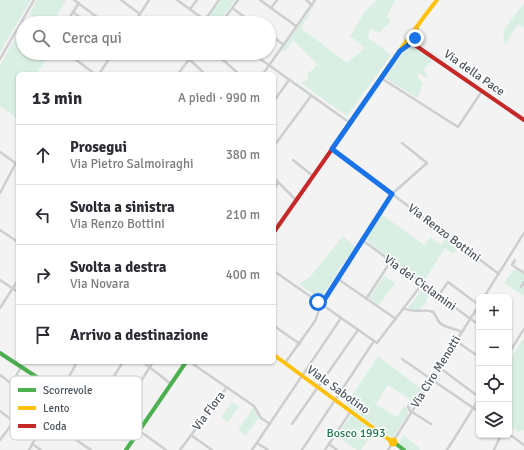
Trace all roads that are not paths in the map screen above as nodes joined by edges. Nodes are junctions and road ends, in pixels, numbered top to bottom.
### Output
1 (34, 0) edge
2 (74, 0) edge
3 (120, 0) edge
4 (149, 0) edge
5 (177, 0) edge
6 (196, 0) edge
7 (219, 0) edge
8 (238, 0) edge
9 (260, 0) edge
10 (277, 0) edge
11 (306, 0) edge
12 (316, 0) edge
13 (437, 0) edge
14 (78, 3) junction
15 (312, 5) junction
16 (232, 8) junction
17 (272, 8) junction
18 (190, 9) junction
19 (73, 12) junction
20 (140, 14) joint
21 (24, 16) edge
22 (70, 16) edge
23 (78, 16) edge
24 (96, 16) edge
25 (200, 16) edge
26 (208, 16) edge
27 (226, 16) edge
28 (243, 16) edge
29 (296, 26) junction
30 (16, 31) edge
31 (276, 39) edge
32 (411, 40) junction
33 (284, 44) junction
34 (276, 55) edge
35 (0, 59) edge
36 (76, 60) edge
37 (109, 60) edge
38 (188, 60) edge
39 (190, 60) edge
40 (223, 60) edge
41 (263, 60) edge
42 (273, 60) edge
43 (270, 64) junction
44 (92, 72) edge
45 (100, 72) edge
46 (179, 72) edge
47 (203, 72) edge
48 (238, 72) edge
49 (264, 72) edge
50 (382, 78) junction
51 (289, 80) junction
52 (482, 91) junction
53 (312, 96) junction
54 (276, 98) edge
55 (524, 120) edge
56 (350, 123) junction
57 (276, 143) edge
58 (402, 144) dead end
59 (332, 149) junction
60 (0, 152) edge
61 (293, 160) dead end
62 (16, 163) edge
63 (16, 166) edge
64 (313, 176) junction
65 (278, 182) joint
66 (276, 186) edge
67 (0, 193) edge
68 (392, 194) junction
69 (296, 200) junction
70 (276, 229) edge
71 (0, 230) edge
72 (524, 233) edge
73 (520, 239) junction
74 (362, 240) junction
75 (16, 241) edge
76 (524, 242) edge
77 (515, 260) dead end
78 (391, 261) junction
79 (276, 272) edge
80 (524, 273) edge
81 (499, 274) junction
82 (338, 279) junction
83 (0, 280) edge
84 (524, 282) edge
85 (16, 283) edge
86 (422, 284) junction
87 (521, 287) dead end
88 (13, 288) junction
89 (16, 290) edge
90 (441, 292) dead end
91 (486, 294) edge
92 (366, 299) junction
93 (476, 303) edge
94 (321, 305) junction
95 (0, 308) edge
96 (404, 308) junction
97 (476, 310) edge
98 (342, 318) junction
99 (396, 319) junction
100 (470, 319) junction
101 (476, 323) edge
102 (276, 327) edge
103 (524, 329) edge
104 (358, 330) junction
105 (461, 332) junction
106 (456, 341) junction
107 (376, 342) junction
108 (300, 344) junction
109 (512, 346) edge
110 (0, 353) edge
111 (476, 355) edge
112 (276, 356) edge
113 (402, 359) dead end
114 (285, 363) junction
115 (16, 364) edge
116 (16, 364) edge
117 (76, 364) edge
118 (121, 364) edge
119 (145, 364) edge
120 (151, 364) edge
121 (185, 364) edge
122 (193, 364) edge
123 (21, 367) junction
124 (149, 367) junction
125 (440, 368) junction
126 (0, 376) edge
127 (16, 376) edge
128 (35, 376) edge
129 (69, 376) edge
130 (113, 376) edge
131 (302, 376) junction
132 (142, 378) edge
133 (433, 379) junction
134 (10, 382) edge
135 (171, 384) junction
136 (227, 387) junction
137 (318, 387) junction
138 (476, 396) edge
139 (335, 400) junction
140 (477, 402) edge
141 (417, 404) junction
142 (474, 408) junction
143 (0, 411) edge
144 (351, 411) junction
145 (411, 413) junction
146 (10, 419) edge
147 (270, 424) junction
148 (292, 424) dead end
149 (432, 424) dead end
150 (10, 425) edge
151 (142, 428) edge
152 (142, 432) edge
153 (191, 435) junction
154 (512, 436) edge
155 (500, 438) edge
156 (0, 440) edge
157 (34, 440) edge
158 (77, 440) edge
159 (133, 440) edge
160 (393, 442) junction
161 (257, 443) junction
162 (32, 444) junction
163 (329, 444) junction
164 (524, 445) edge
165 (29, 450) edge
166 (41, 450) edge
167 (91, 450) edge
168 (126, 450) edge
169 (166, 450) edge
170 (180, 450) edge
171 (212, 450) edge
172 (252, 450) edge
173 (268, 450) edge
174 (302, 450) edge
175 (326, 450) edge
176 (337, 450) edge
177 (388, 450) edge
178 (404, 450) edge
179 (447, 450) edge
180 (494, 450) edge

1 - 21 street
2 - 14 street
3 - 20 street
4 - 20 street
5 - 18 street
6 - 18 street
7 - 26 street
8 - 16 street
9 - 17 street
10 - 17 street
11 - 15 street
12 - 15 street
13 - 32 street
14 - 19 street
14 - 24 street
15 - 29 street
16 - 27 street
16 - 28 street
17 - 29 street
18 - 25 street
19 - 22 street
19 - 23 street
29 - 33 street
30 - 35 street
31 - 33 street
32 - 50 street
32 - 52 street, Via della Pace
33 - 34 street
36 - 44 street
37 - 45 street
38 - 46 street
39 - 47 street
40 - 48 street
41 - 43 street
42 - 43 street
43 - 49 street
43 - 51 street
50 - 52 street
50 - 56 street
51 - 53 street
51 - 54 street
52 - 55 street, Via della Pace
53 - 56 street
53 - 57 street
56 - 59 street
58 - 68 street
59 - 64 street
59 - 68 street, Via Renzo Bottini
60 - 62 street
61 - 64 street
63 - 67 street
64 - 69 street
65 - 66 street
65 - 69 street
68 - 74 street
68 - 81 street, Via Renzo Bottini
69 - 70 street
71 - 75 street
72 - 73 street
73 - 76 street
73 - 81 street
74 - 78 street, Via dei Ciclamini
74 - 82 street
77 - 80 street
78 - 86 street, Via dei Ciclamini
78 - 92 street
79 - 94 street
81 - 91 street
82 - 92 street
82 - 94 street
83 - 88 street
84 - 87 street
85 - 88 street
86 - 96 street
86 - 100 street, Via dei Ciclamini
88 - 89 street
88 - 95 street
90 - 93 street, Via dei Ciclamini
92 - 99 street
94 - 98 street
94 - 108 street
96 - 99 street
96 - 105 street
97 - 100 street, Via Ciro Menotti
98 - 104 street
98 - 131 street
99 - 107 street
100 - 101 street, Via dei Ciclamini
100 - 105 street, Via Ciro Menotti
102 - 108 street
103 - 109 street
104 - 107 street
104 - 137 street
105 - 106 street, Via Ciro Menotti
106 - 111 street
106 - 125 street, Via Ciro Menotti
107 - 139 street
108 - 114 street
110 - 115 street
112 - 114 street, Viale Sabotino
113 - 133 street
114 - 131 street, Viale Sabotino
116 - 123 street
117 - 129 street
118 - 130 street
119 - 124 street
120 - 124 street
121 - 135 street
122 - 136 street
123 - 127 street
123 - 128 street
124 - 132 street
124 - 135 street
125 - 133 street, Via Ciro Menotti
125 - 138 street
126 - 134 street
131 - 137 street, Viale Sabotino
131 - 147 street
133 - 141 street, Via Ciro Menotti
133 - 142 street
135 - 151 street
136 - 147 street
136 - 153 street, Via Flora
137 - 139 street, Viale Sabotino
137 - 148 street
139 - 144 street, Viale Sabotino
139 - 174 street
140 - 142 street
141 - 145 street, Via Ciro Menotti
141 - 145 street
142 - 179 street
143 - 146 street
144 - 160 street, Viale Sabotino
144 - 163 street
145 - 149 street
145 - 160 street, Via Ciro Menotti
147 - 161 street
150 - 156 street
152 - 169 street
153 - 170 street, Via Flora
153 - 171 street, Via Flora
154 - 164 street
155 - 180 street
157 - 162 street
158 - 167 street
159 - 168 street
160 - 177 street, Via Ciro Menotti
160 - 178 street, Viale Sabotino
161 - 172 street
161 - 173 street
162 - 165 street
162 - 166 street
163 - 175 street
163 - 176 street

